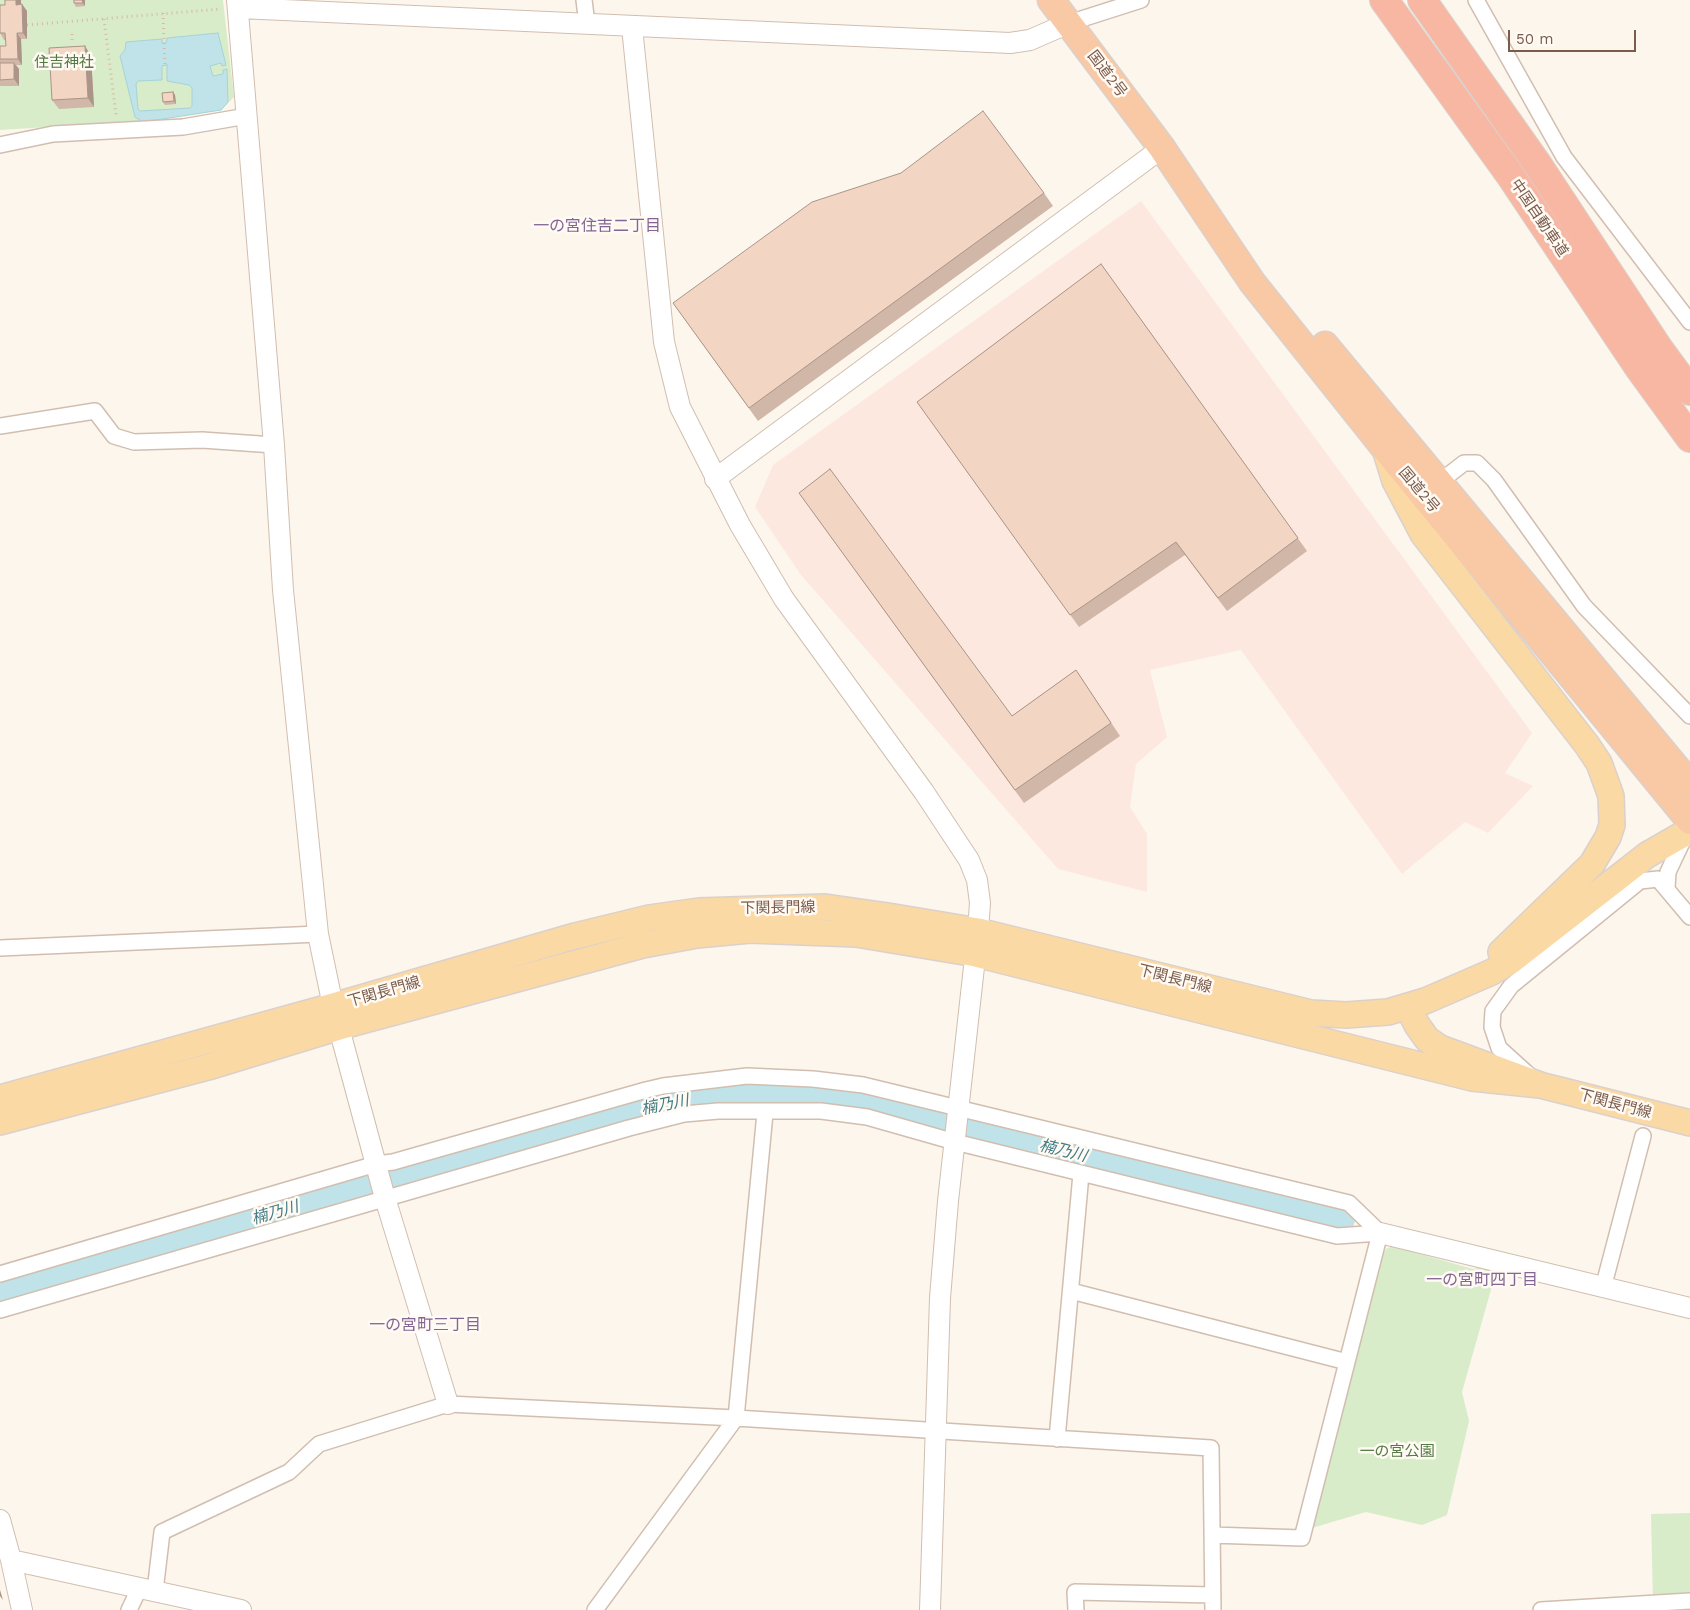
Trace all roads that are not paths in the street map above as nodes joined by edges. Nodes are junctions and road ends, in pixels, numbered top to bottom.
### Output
1 (584, 0) edge
2 (1051, 0) edge
3 (1141, 0) edge
4 (1384, 0) edge
5 (1422, 0) edge
6 (1476, 0) edge
7 (233, 6) edge
8 (1069, 23) junction
9 (587, 24) junction
10 (632, 27) junction
11 (247, 116) junction
12 (0, 145) edge
13 (1162, 148) junction
14 (1690, 322) edge
15 (1690, 391) edge
16 (0, 426) edge
17 (1690, 438) edge
18 (274, 444) junction
19 (1386, 450) junction
20 (715, 478) junction
21 (1431, 489) junction
22 (1690, 716) edge
23 (1690, 784) edge
24 (1688, 827) edge
25 (1667, 888) junction
26 (1690, 917) edge
27 (318, 934) junction
28 (977, 942) junction
29 (0, 948) edge
30 (1416, 1004) junction
31 (336, 1016) junction
32 (1540, 1085) junction
33 (0, 1098) edge
34 (959, 1111) junction
35 (766, 1113) junction
36 (0, 1122) edge
37 (1690, 1123) edge
38 (1643, 1136) dead end
39 (955, 1139) junction
40 (376, 1167) junction
41 (1082, 1174) junction
42 (384, 1195) junction
43 (1380, 1233) junction
44 (0, 1274) edge
45 (1603, 1288) junction
46 (1071, 1291) junction
47 (1690, 1308) edge
48 (0, 1310) edge
49 (1347, 1362) junction
50 (448, 1404) junction
51 (736, 1418) junction
52 (935, 1432) junction
53 (1057, 1439) junction
54 (0, 1520) edge
55 (1212, 1535) junction
56 (11, 1560) junction
57 (147, 1590) junction
58 (1690, 1601) edge
59 (1213, 1603) edge
60 (22, 1610) edge
61 (129, 1610) edge
62 (241, 1610) edge
63 (595, 1610) edge
64 (930, 1610) edge
65 (1076, 1610) edge
66 (1541, 1610) edge

1 - 9 street
2 - 8 highway, 国道2号
3 - 8 street
4 - 17 highway, 中国自動車道
5 - 15 highway, 中国自動車道
6 - 14 street
7 - 9 street
7 - 11 street
8 - 10 street
8 - 13 highway, 国道2号
9 - 10 street
10 - 20 street
11 - 12 street
11 - 18 street
13 - 19 highway, 国道2号
13 - 20 street
13 - 21 highway, 国道2号
16 - 18 street
18 - 27 street
19 - 21 highway, 国道2号
19 - 30 main road
20 - 28 street
21 - 22 street
21 - 23 highway, 国道2号
21 - 24 highway, 国道2号
24 - 25 street
24 - 30 main road
25 - 26 street
25 - 32 street
27 - 29 street
27 - 31 street
28 - 30 main road, 下関長門線
28 - 31 main road, 下関長門線
28 - 32 main road, 下関長門線
28 - 34 street
30 - 32 main road, 下関長門線
31 - 33 main road, 下関長門線
31 - 36 main road, 下関長門線
31 - 40 street
32 - 37 main road, 下関長門線
34 - 39 street
34 - 40 street
34 - 43 street
35 - 39 street
35 - 42 street
35 - 51 street
38 - 45 street
39 - 41 street
39 - 52 street
40 - 42 street
40 - 44 street
41 - 43 street
41 - 46 street
42 - 48 street
42 - 50 street
43 - 45 street
43 - 49 street
45 - 47 street
46 - 49 street
46 - 53 street
49 - 55 street
50 - 51 street
50 - 57 street
51 - 52 street
51 - 63 street
52 - 53 street
52 - 64 street
53 - 55 street
54 - 56 street
55 - 59 street
56 - 57 street
56 - 60 street
57 - 61 street
57 - 62 street
58 - 66 street
59 - 65 street

